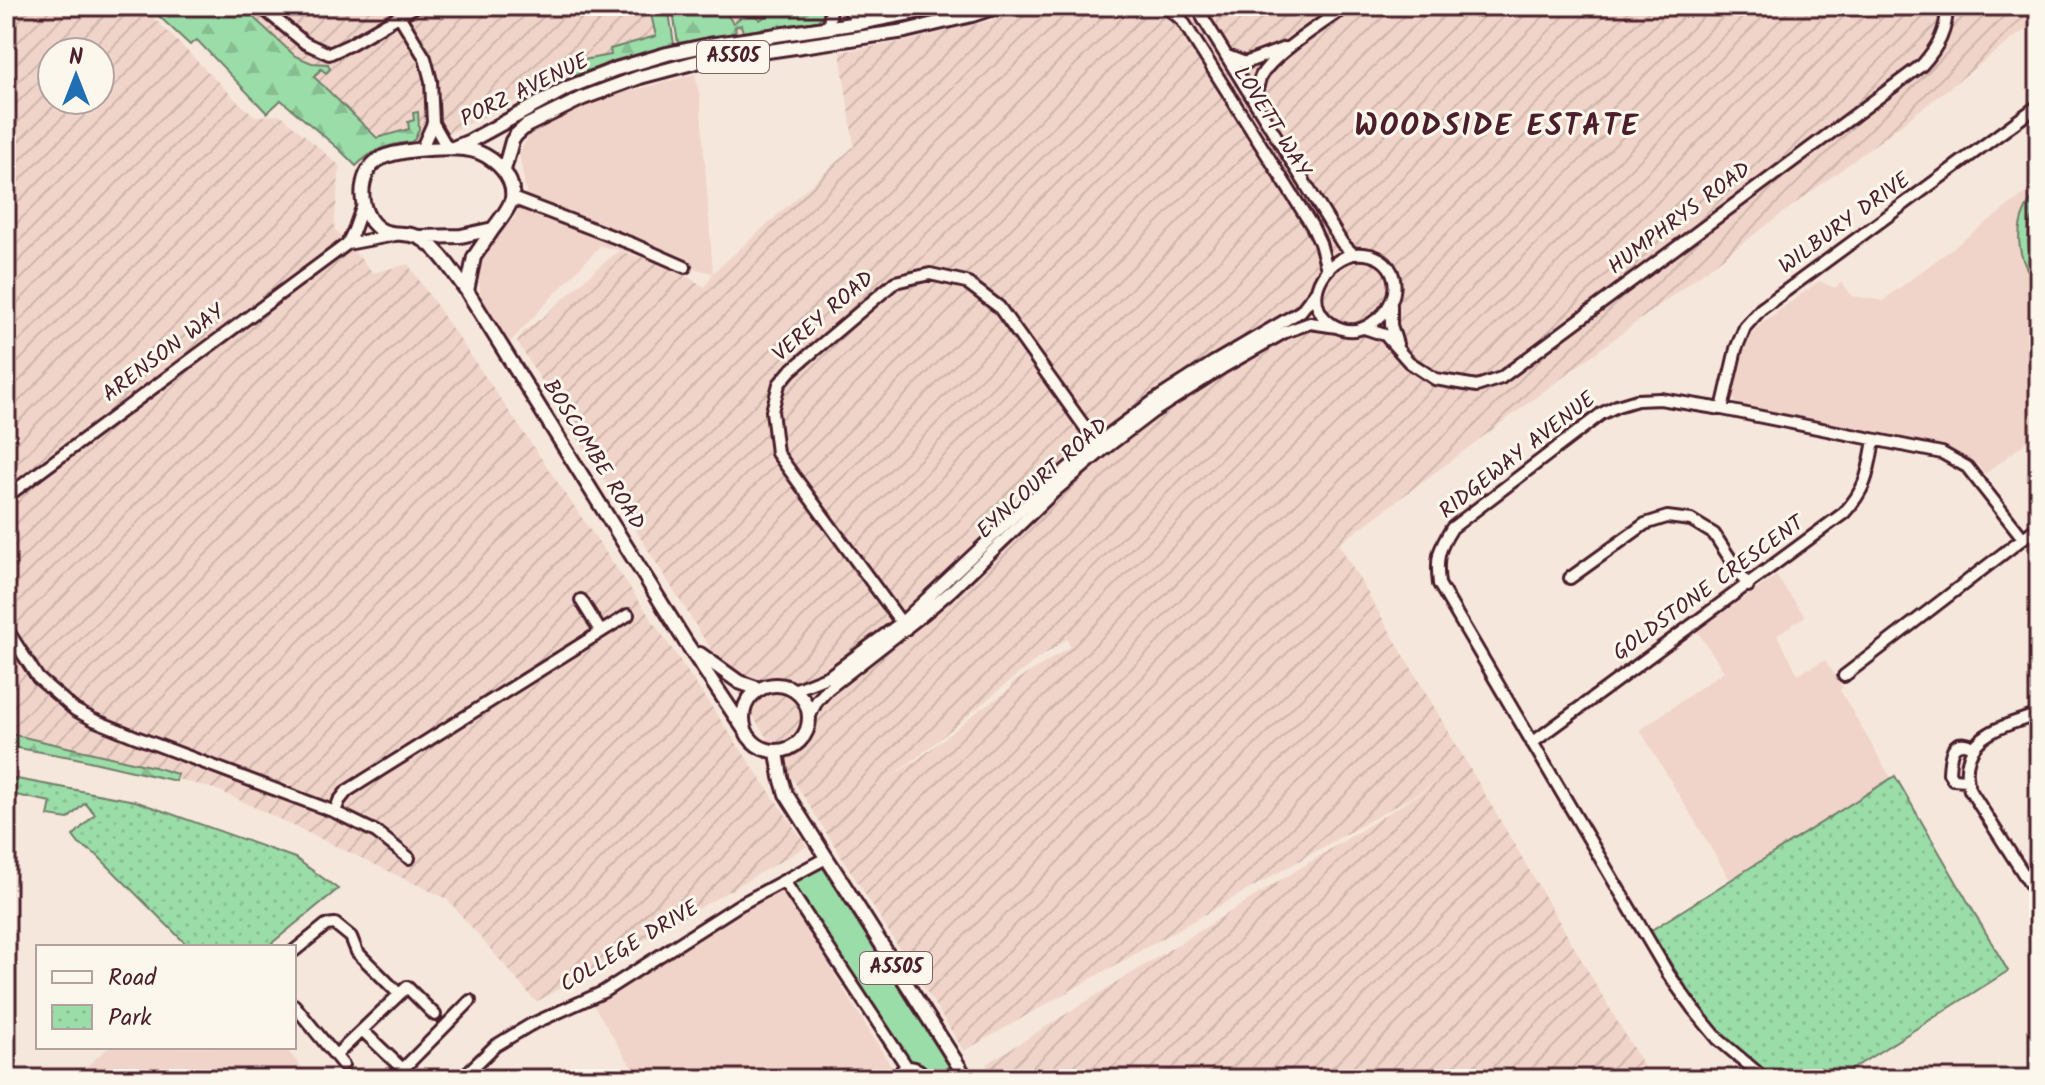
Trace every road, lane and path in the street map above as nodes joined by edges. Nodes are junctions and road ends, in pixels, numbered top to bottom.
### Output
1 (260, 6) edge
2 (416, 6) edge
3 (831, 6) edge
4 (847, 6) edge
5 (947, 6) edge
6 (999, 6) edge
7 (1165, 6) edge
8 (1198, 6) edge
9 (1347, 6) edge
10 (1947, 6) edge
11 (400, 17) junction
12 (858, 23) junction
13 (829, 27) junction
14 (1291, 46) junction
15 (1227, 56) junction
16 (1256, 101) junction
17 (2039, 105) edge
18 (433, 123) junction
19 (449, 149) junction
20 (421, 150) junction
21 (504, 170) junction
22 (512, 198) junction
23 (363, 205) junction
24 (493, 229) junction
25 (397, 235) junction
26 (418, 237) junction
27 (347, 244) junction
28 (1353, 254) junction
29 (685, 267) dead end
30 (1327, 269) junction
31 (1317, 290) junction
32 (467, 291) junction
33 (1391, 305) junction
34 (1337, 327) junction
35 (1364, 328) junction
36 (1399, 350) junction
37 (1722, 409) junction
38 (1874, 440) junction
39 (1099, 447) junction
40 (6, 497) edge
41 (2039, 526) edge
42 (2023, 538) junction
43 (1570, 578) dead end
44 (1748, 586) junction
45 (581, 600) dead end
46 (628, 615) dead end
47 (904, 625) junction
48 (6, 628) edge
49 (601, 632) junction
50 (685, 641) junction
51 (1844, 676) dead end
52 (759, 689) junction
53 (794, 690) junction
54 (2039, 714) edge
55 (809, 717) junction
56 (744, 729) junction
57 (1532, 743) junction
58 (1974, 747) junction
59 (777, 752) junction
60 (1966, 780) junction
61 (335, 812) junction
62 (409, 858) dead end
63 (826, 858) junction
64 (784, 881) junction
65 (2039, 898) edge
66 (296, 949) edge
67 (399, 994) junction
68 (470, 1001) dead end
69 (296, 1007) edge
70 (435, 1015) dead end
71 (363, 1031) junction
72 (907, 1067) junction
73 (403, 1069) junction
74 (393, 1079) edge
75 (413, 1079) edge
76 (461, 1079) edge
77 (897, 1079) edge
78 (925, 1079) edge
79 (967, 1079) edge
80 (1765, 1079) edge

1 - 11 street
2 - 11 street
3 - 13 street
4 - 12 street
5 - 12 main road, PORZ AVENUE / A5505
6 - 21 main road, PORZ AVENUE / A5505
7 - 30 street, LOVETT WAY
8 - 15 street, LOVETT WAY
9 - 14 street
10 - 36 street, HUMPHRYS ROAD
11 - 18 street
12 - 13 main road, PORZ AVENUE / A5505
13 - 19 main road, PORZ AVENUE / A5505
14 - 15 street
14 - 16 street
15 - 16 street, LOVETT WAY
16 - 28 street, LOVETT WAY
17 - 37 street, WILBURY DRIVE
18 - 19 street
18 - 20 street
19 - 20 main road, A5505
19 - 21 main road, A5505
20 - 23 main road, A5505
21 - 22 main road
22 - 24 main road
22 - 29 street
23 - 25 main road
23 - 27 street
24 - 26 main road
24 - 32 main road
25 - 26 main road
25 - 27 street, ARENSON WAY
26 - 32 main road, BOSCOMBE ROAD
27 - 40 street, ARENSON WAY
28 - 30 street
28 - 33 street
30 - 31 street
31 - 34 street
31 - 39 street, EYNCOURT ROAD
32 - 50 main road, BOSCOMBE ROAD
33 - 35 street
33 - 36 street
34 - 35 street
34 - 39 street, EYNCOURT ROAD
35 - 36 street, HUMPHRYS ROAD
37 - 38 street, RIDGEWAY AVENUE
37 - 57 street, RIDGEWAY AVENUE
38 - 42 street, RIDGEWAY AVENUE
38 - 44 street, GOLDSTONE CRESCENT
39 - 47 street, EYNCOURT ROAD
39 - 47 street, VEREY ROAD
41 - 42 street
42 - 51 street
43 - 44 street
44 - 57 street, GOLDSTONE CRESCENT
45 - 49 street
46 - 49 street
47 - 53 street, EYNCOURT ROAD
47 - 55 street, EYNCOURT ROAD
48 - 61 street
49 - 61 street
50 - 52 main road, BOSCOMBE ROAD
50 - 56 main road, BOSCOMBE ROAD
52 - 53 main road
52 - 56 main road
53 - 55 main road
54 - 58 street
55 - 59 main road
56 - 59 main road
57 - 80 street, RIDGEWAY AVENUE
58 - 60 street
58 - 60 street
59 - 63 main road, A5505
60 - 65 street
61 - 62 street
63 - 64 street, COLLEGE DRIVE
63 - 79 main road, A5505
64 - 72 street
64 - 76 street, COLLEGE DRIVE
66 - 67 street
67 - 70 street
67 - 71 street
68 - 73 street
69 - 71 street
71 - 73 street
72 - 77 street
72 - 78 street
73 - 74 street
73 - 75 street

